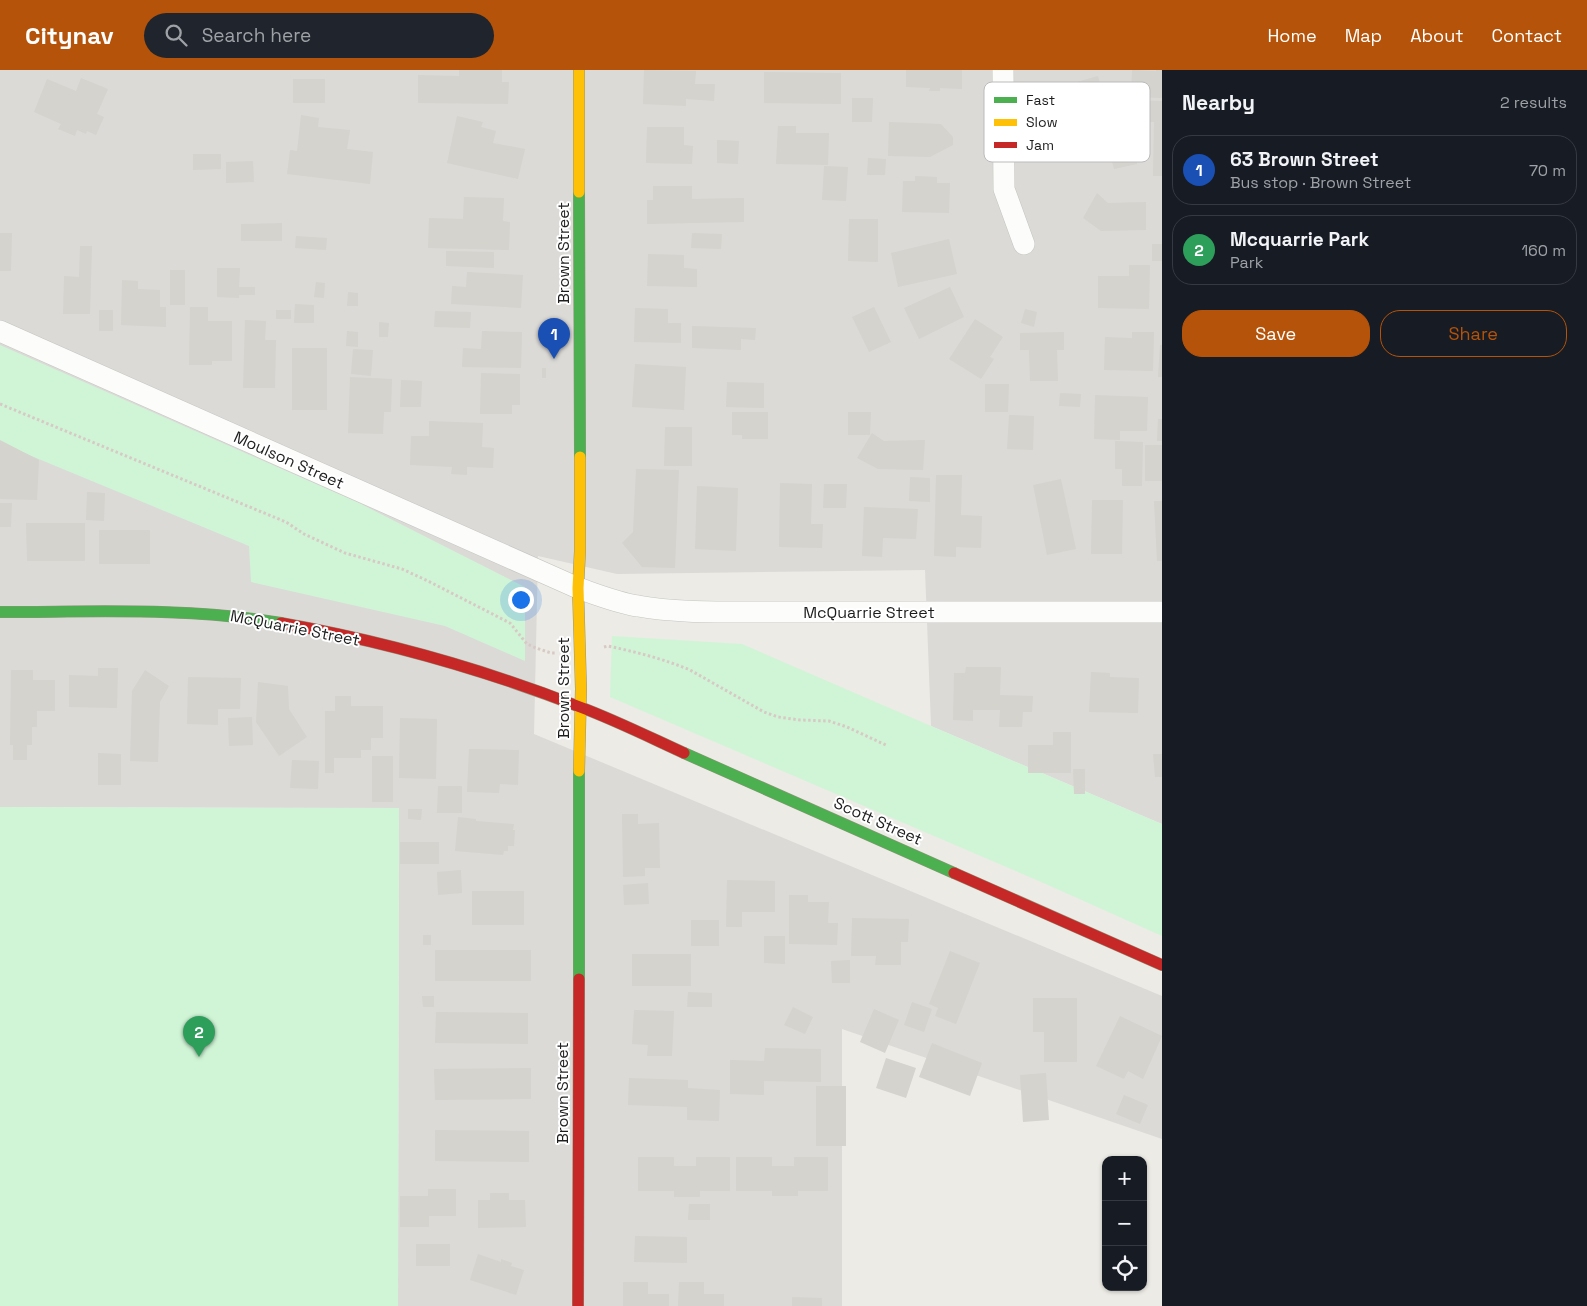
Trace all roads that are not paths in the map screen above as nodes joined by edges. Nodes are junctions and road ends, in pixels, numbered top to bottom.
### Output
1 (579, 70) edge
2 (1004, 162) edge
3 (1024, 244) dead end
4 (0, 332) edge
5 (578, 588) junction
6 (0, 612) edge
7 (1162, 612) edge
8 (580, 707) junction
9 (1162, 965) edge
10 (578, 1306) edge

1 - 5 street, Brown Street
2 - 3 street
4 - 5 street, Moulson Street
5 - 7 street, McQuarrie Street
5 - 8 street, Brown Street
6 - 8 street, McQuarrie Street
8 - 9 street, Scott Street
8 - 10 street, Brown Street

